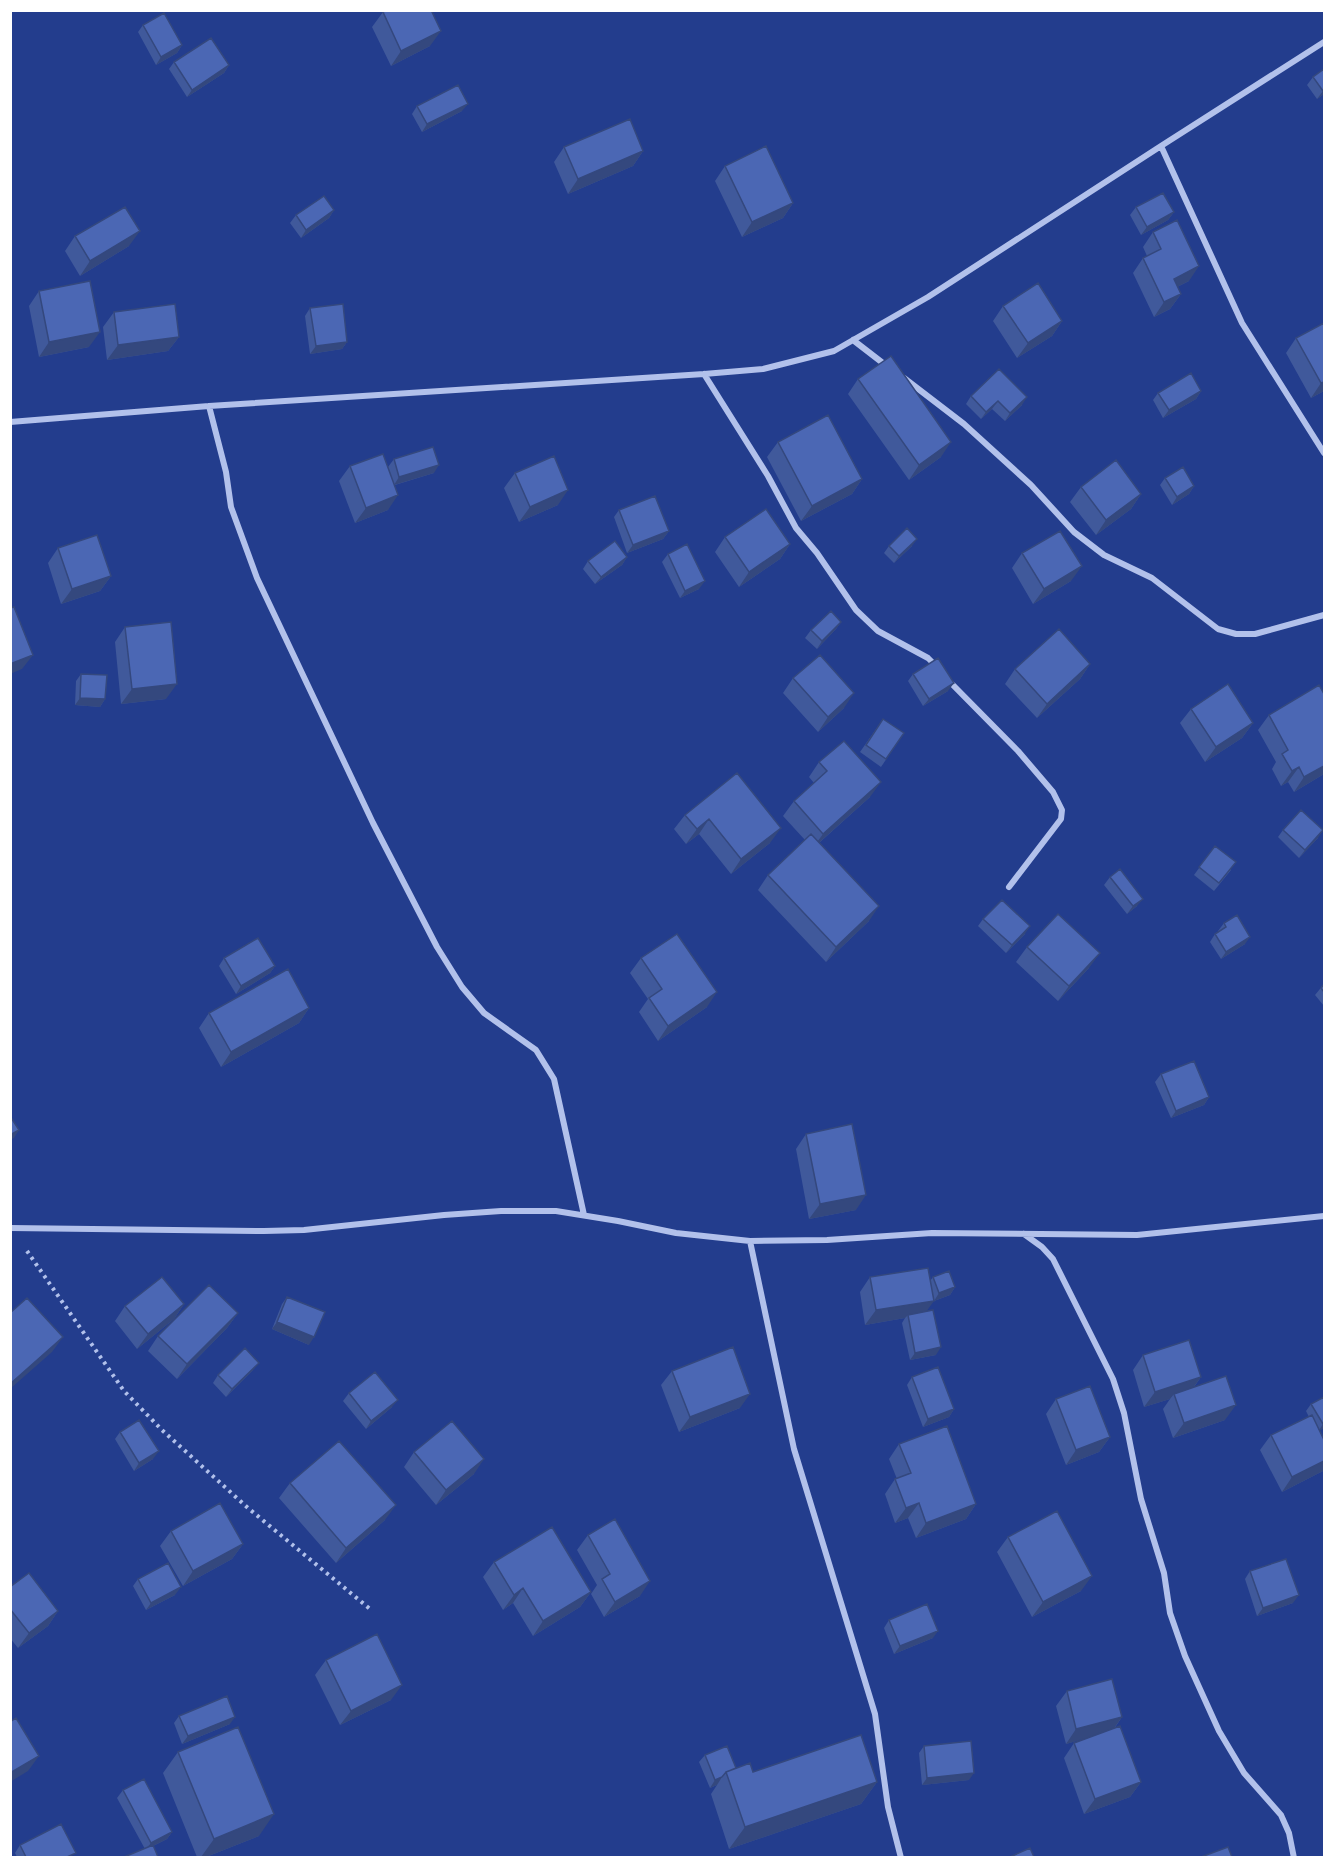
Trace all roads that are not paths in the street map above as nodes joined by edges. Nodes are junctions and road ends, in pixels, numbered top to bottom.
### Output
1 (1324, 42) edge
2 (1161, 146) junction
3 (853, 340) junction
4 (890, 368) edge
5 (704, 374) junction
6 (899, 375) edge
7 (209, 406) junction
8 (10, 422) edge
9 (1324, 453) edge
10 (1324, 615) edge
11 (939, 669) edge
12 (945, 677) edge
13 (1009, 887) dead end
14 (584, 1215) junction
15 (1324, 1216) edge
16 (11, 1228) edge
17 (1023, 1234) junction
18 (750, 1241) junction
19 (901, 1857) edge
20 (1294, 1857) edge

1 - 2 street
2 - 3 street
2 - 9 street
3 - 4 street
3 - 5 street
5 - 7 street
5 - 11 street
6 - 10 street
7 - 8 street
7 - 14 street
12 - 13 street
14 - 16 street
14 - 18 street
15 - 17 street
17 - 18 street
17 - 20 street
18 - 19 street

